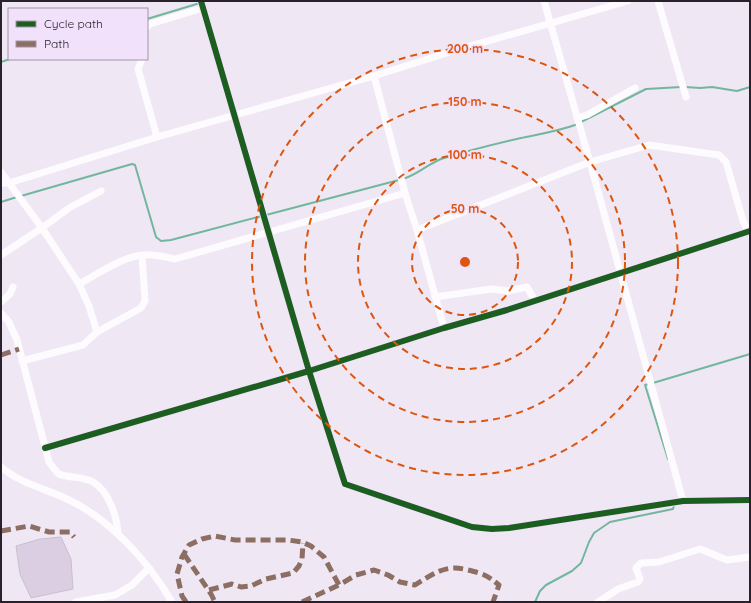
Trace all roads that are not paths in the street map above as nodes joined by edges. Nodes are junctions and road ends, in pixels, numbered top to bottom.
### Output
1 (544, 1) edge
2 (628, 1) edge
3 (658, 1) edge
4 (202, 4) edge
5 (550, 24) junction
6 (148, 26) edge
7 (142, 60) edge
8 (374, 76) junction
9 (635, 88) dead end
10 (686, 97) dead end
11 (234, 114) junction
12 (577, 118) junction
13 (157, 137) junction
14 (590, 162) junction
15 (1, 172) edge
16 (1, 183) edge
17 (9, 183) junction
18 (101, 191) dead end
19 (405, 193) junction
20 (42, 228) junction
21 (417, 230) junction
22 (268, 231) junction
23 (749, 231) edge
24 (1, 255) edge
25 (142, 255) junction
26 (621, 274) junction
27 (79, 284) junction
28 (13, 287) dead end
29 (435, 297) junction
30 (534, 301) junction
31 (1, 302) edge
32 (1, 313) edge
33 (444, 328) junction
34 (97, 332) junction
35 (22, 360) junction
36 (309, 371) junction
37 (46, 448) junction
38 (1, 467) edge
39 (750, 500) edge
40 (683, 501) junction
41 (118, 534) junction
42 (750, 557) edge
43 (149, 568) junction
44 (76, 602) edge
45 (172, 602) edge
46 (598, 602) edge

1 - 5 street
2 - 5 street
3 - 10 street
4 - 6 street
4 - 11 street
5 - 8 street
5 - 12 street
7 - 13 street
8 - 11 street
8 - 19 street
9 - 12 street
11 - 13 street
11 - 22 street
12 - 14 street
13 - 17 street
14 - 21 street
14 - 23 street
14 - 26 street
15 - 17 street
16 - 17 street
17 - 20 street
18 - 20 street
19 - 21 street
19 - 22 street
20 - 24 street
20 - 27 street
21 - 29 street
22 - 25 street
22 - 36 street
23 - 26 street
25 - 27 street
25 - 34 street
26 - 30 street
26 - 40 street
27 - 34 street
28 - 31 street
29 - 30 street
29 - 33 street
30 - 33 street
32 - 35 street
33 - 36 street
34 - 35 street
35 - 37 street
36 - 37 street
36 - 40 street
37 - 41 street
38 - 41 street
39 - 40 street
41 - 43 street
42 - 46 street
43 - 44 street
43 - 45 street

